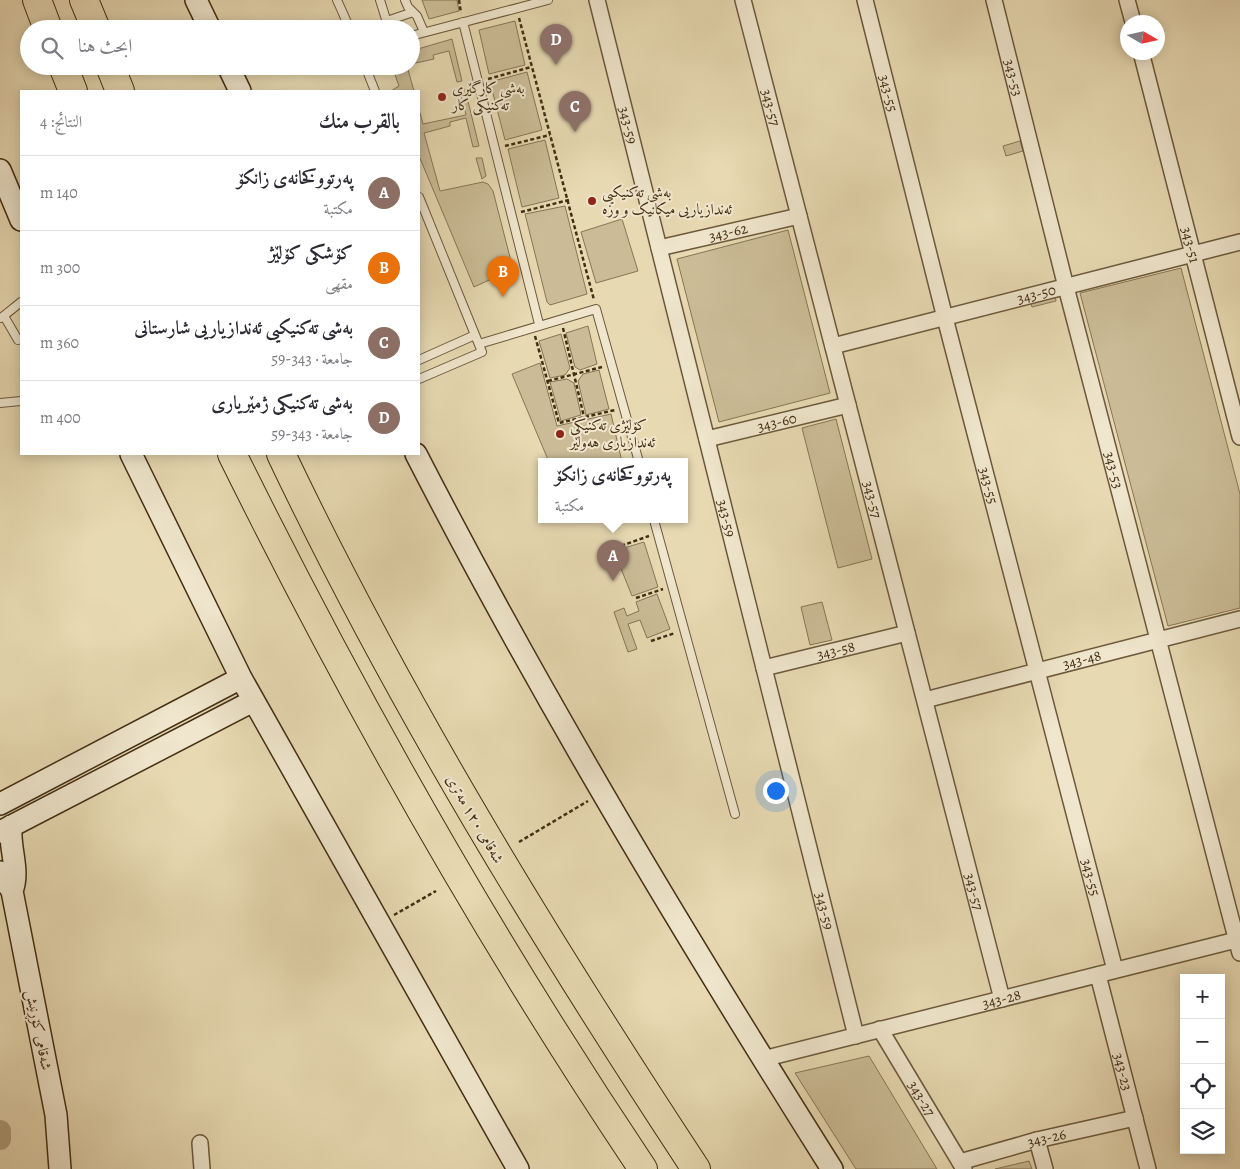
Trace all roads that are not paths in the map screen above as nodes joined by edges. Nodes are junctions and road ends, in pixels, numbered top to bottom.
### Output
1 (37, 0) edge
2 (84, 0) edge
3 (196, 0) edge
4 (338, 0) edge
5 (380, 0) edge
6 (405, 0) edge
7 (548, 0) edge
8 (597, 0) edge
9 (743, 0) edge
10 (865, 0) edge
11 (994, 0) edge
12 (1128, 0) edge
13 (413, 12) junction
14 (1131, 15) edge
15 (45, 20) edge
16 (92, 20) edge
17 (206, 20) edge
18 (346, 20) edge
19 (386, 20) edge
20 (398, 20) edge
21 (417, 20) edge
22 (463, 22) junction
23 (420, 25) edge
24 (424, 32) junction
25 (420, 33) edge
26 (1143, 60) edge
27 (67, 75) edge
28 (114, 75) edge
29 (232, 75) edge
30 (369, 75) edge
31 (73, 90) edge
32 (120, 90) edge
33 (240, 90) edge
34 (375, 90) edge
35 (0, 170) edge
36 (420, 199) edge
37 (799, 216) junction
38 (20, 218) edge
39 (1240, 242) edge
40 (659, 248) junction
41 (1193, 254) junction
42 (1066, 287) junction
43 (20, 303) edge
44 (2, 317) edge
45 (945, 318) junction
46 (536, 326) junction
47 (475, 335) junction
48 (18, 340) dead end
49 (832, 346) junction
50 (481, 348) junction
51 (420, 360) edge
52 (420, 378) edge
53 (20, 401) edge
54 (0, 403) edge
55 (848, 405) junction
56 (1240, 437) edge
57 (707, 439) junction
58 (132, 455) edge
59 (232, 455) edge
60 (282, 455) edge
61 (417, 455) edge
62 (638, 458) edge
63 (655, 523) edge
64 (1240, 620) edge
65 (907, 633) junction
66 (1160, 641) junction
67 (764, 668) junction
68 (1038, 672) junction
69 (241, 678) junction
70 (253, 700) junction
71 (925, 700) junction
72 (0, 804) edge
73 (735, 814) dead end
74 (5, 829) edge
75 (0, 872) edge
76 (12, 891) junction
77 (1239, 944) edge
78 (1116, 970) junction
79 (1098, 975) junction
80 (1002, 999) junction
81 (880, 1029) junction
82 (856, 1036) junction
83 (763, 1059) junction
84 (1135, 1118) junction
85 (1037, 1140) junction
86 (200, 1143) dead end
87 (962, 1166) edge
88 (60, 1169) edge
89 (202, 1169) edge
90 (518, 1169) edge
91 (643, 1169) edge
92 (696, 1169) edge
93 (832, 1169) edge
94 (1045, 1169) edge
95 (1148, 1169) edge

1 - 15 highway
2 - 16 highway
3 - 17 street
4 - 18 lane
5 - 19 lane
6 - 13 lane
7 - 22 lane
8 - 40 street, 343-59
9 - 37 street, 343-57
10 - 45 street, 343-55
11 - 42 street, 343-53
12 - 14 street
13 - 20 lane
13 - 21 lane
22 - 24 lane
22 - 46 lane
23 - 24 lane
24 - 25 lane
26 - 41 street, 343-51
27 - 31 highway
28 - 32 highway
29 - 33 street
30 - 34 lane
35 - 38 street
36 - 47 lane
37 - 40 street, 343-62
37 - 49 street, 343-57
39 - 41 street, 343-50
40 - 57 street, 343-59
41 - 42 street, 343-50
41 - 56 street, 343-51
42 - 45 street, 343-50
42 - 66 street, 343-53
43 - 44 lane
44 - 48 lane
45 - 49 street, 343-50
45 - 68 street, 343-55
46 - 50 lane
46 - 62 lane
47 - 50 lane
47 - 51 lane
49 - 55 street, 343-57
50 - 52 lane
53 - 54 lane
55 - 57 street, 343-60
55 - 65 street, 343-57
57 - 67 street, 343-59
58 - 69 street
59 - 91 highway
60 - 92 highway, شەقامی ١٢٠ مەتری
61 - 83 street
63 - 73 lane
64 - 66 street, 343-48
65 - 67 street, 343-58
65 - 71 street, 343-57
66 - 68 street, 343-48
66 - 77 street, 343-53
67 - 82 street, 343-59
68 - 71 street, 343-48
68 - 78 street, 343-55
69 - 70 street
69 - 72 street
70 - 74 street
70 - 90 street
71 - 80 street, 343-57
74 - 76 street, شەقامی کۆڕنیش
75 - 76 street, شەقامی کۆڕنیش
76 - 88 street, شەقامی کۆڕنیش
77 - 78 street, 343-28
78 - 79 street, 343-28
79 - 80 street, 343-28
79 - 84 street, 343-23
80 - 81 street, 343-28
81 - 82 street, 343-28
81 - 87 street, 343-27
82 - 83 street, 343-28
83 - 93 street
84 - 85 street, 343-26
84 - 95 street, 343-23
85 - 87 street, 343-26
85 - 94 street
86 - 89 street

